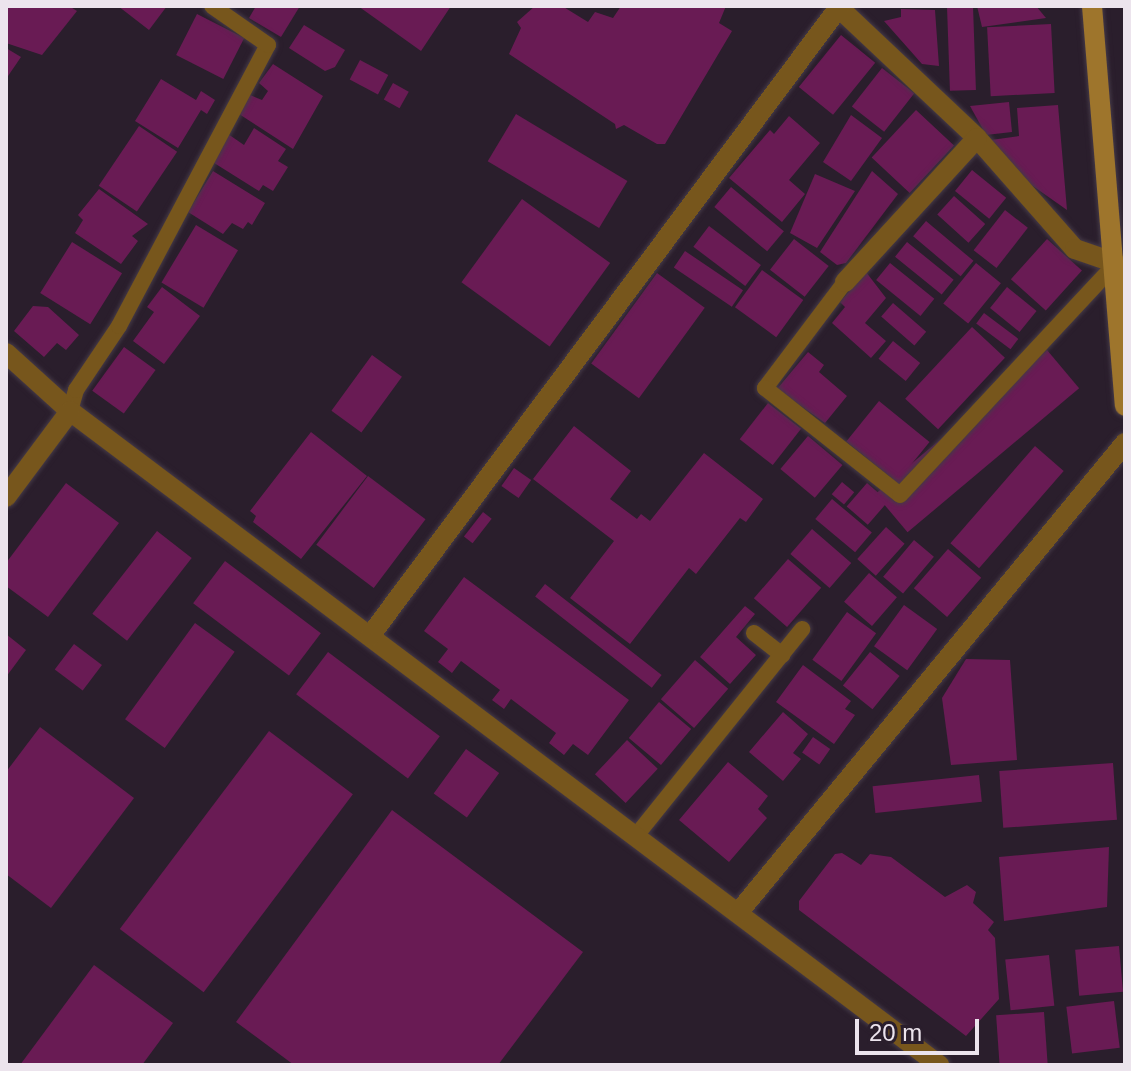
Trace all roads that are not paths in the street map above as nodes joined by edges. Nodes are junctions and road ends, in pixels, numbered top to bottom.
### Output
1 (212, 6) edge
2 (838, 6) edge
3 (1092, 6) edge
4 (977, 138) junction
5 (1116, 263) junction
6 (845, 282) joint
7 (6, 353) edge
8 (1125, 406) edge
9 (70, 411) junction
10 (1125, 443) edge
11 (6, 497) edge
12 (802, 629) dead end
13 (754, 633) dead end
14 (370, 636) junction
15 (782, 655) junction
16 (635, 837) junction
17 (738, 913) junction
18 (939, 1065) edge

1 - 9 lane
2 - 4 street
2 - 14 street
3 - 5 street
4 - 5 street
4 - 6 street
5 - 6 lane
5 - 8 street
7 - 9 street
9 - 11 street
9 - 14 street
10 - 17 street
12 - 15 lane
13 - 15 lane
14 - 16 street
15 - 16 lane
16 - 17 street
17 - 18 street

